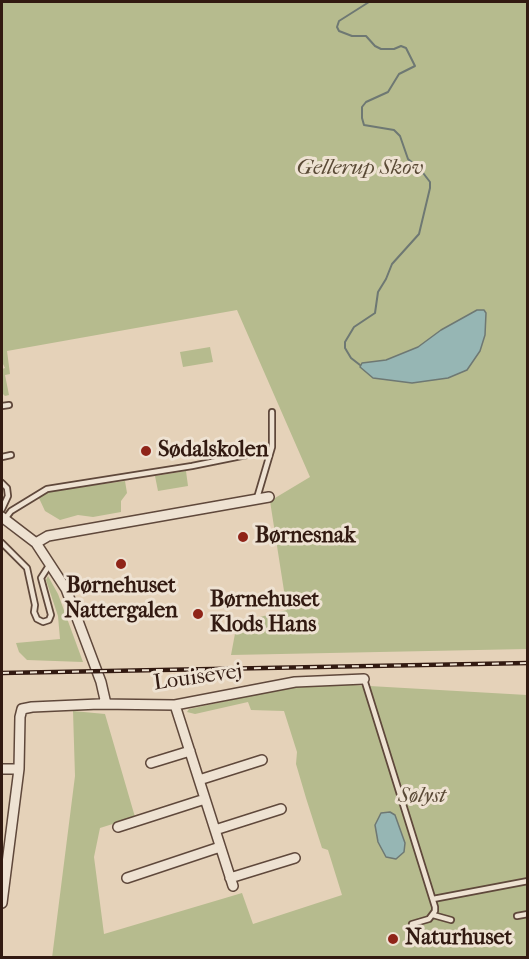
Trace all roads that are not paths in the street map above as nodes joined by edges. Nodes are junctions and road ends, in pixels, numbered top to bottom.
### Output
1 (9, 405) dead end
2 (2, 406) edge
3 (272, 412) dead end
4 (271, 450) junction
5 (11, 455) dead end
6 (2, 457) edge
7 (2, 483) edge
8 (269, 497) dead end
9 (256, 500) junction
10 (3, 515) edge
11 (2, 543) edge
12 (36, 543) junction
13 (50, 564) junction
14 (364, 679) joint
15 (106, 704) junction
16 (176, 705) junction
17 (190, 751) junction
18 (262, 760) dead end
19 (151, 763) dead end
20 (2, 769) edge
21 (19, 769) junction
22 (199, 780) junction
23 (205, 799) junction
24 (280, 809) dead end
25 (118, 827) dead end
26 (215, 830) junction
27 (220, 847) junction
28 (295, 858) dead end
29 (4, 873) edge
30 (127, 878) dead end
31 (528, 881) edge
32 (433, 899) junction
33 (2, 903) edge
34 (528, 914) edge
35 (433, 915) junction
36 (517, 916) dead end
37 (451, 920) dead end
38 (412, 924) dead end

1 - 2 lane
3 - 4 lane
4 - 9 lane
4 - 10 lane
5 - 6 lane
7 - 10 lane
8 - 9 street
9 - 12 street
10 - 12 street
11 - 13 lane
12 - 13 street
13 - 15 street
14 - 16 street, Louisevej
14 - 32 lane
15 - 16 street, Louisevej
15 - 21 street, Louisevej
16 - 17 street
17 - 19 street
17 - 22 street
18 - 22 street
20 - 21 street
21 - 29 street
22 - 23 street
23 - 25 street
23 - 26 street
24 - 26 street
26 - 27 street
27 - 28 street
27 - 30 street
29 - 33 street
31 - 32 lane
32 - 35 lane
34 - 36 lane
35 - 37 lane
35 - 38 lane

